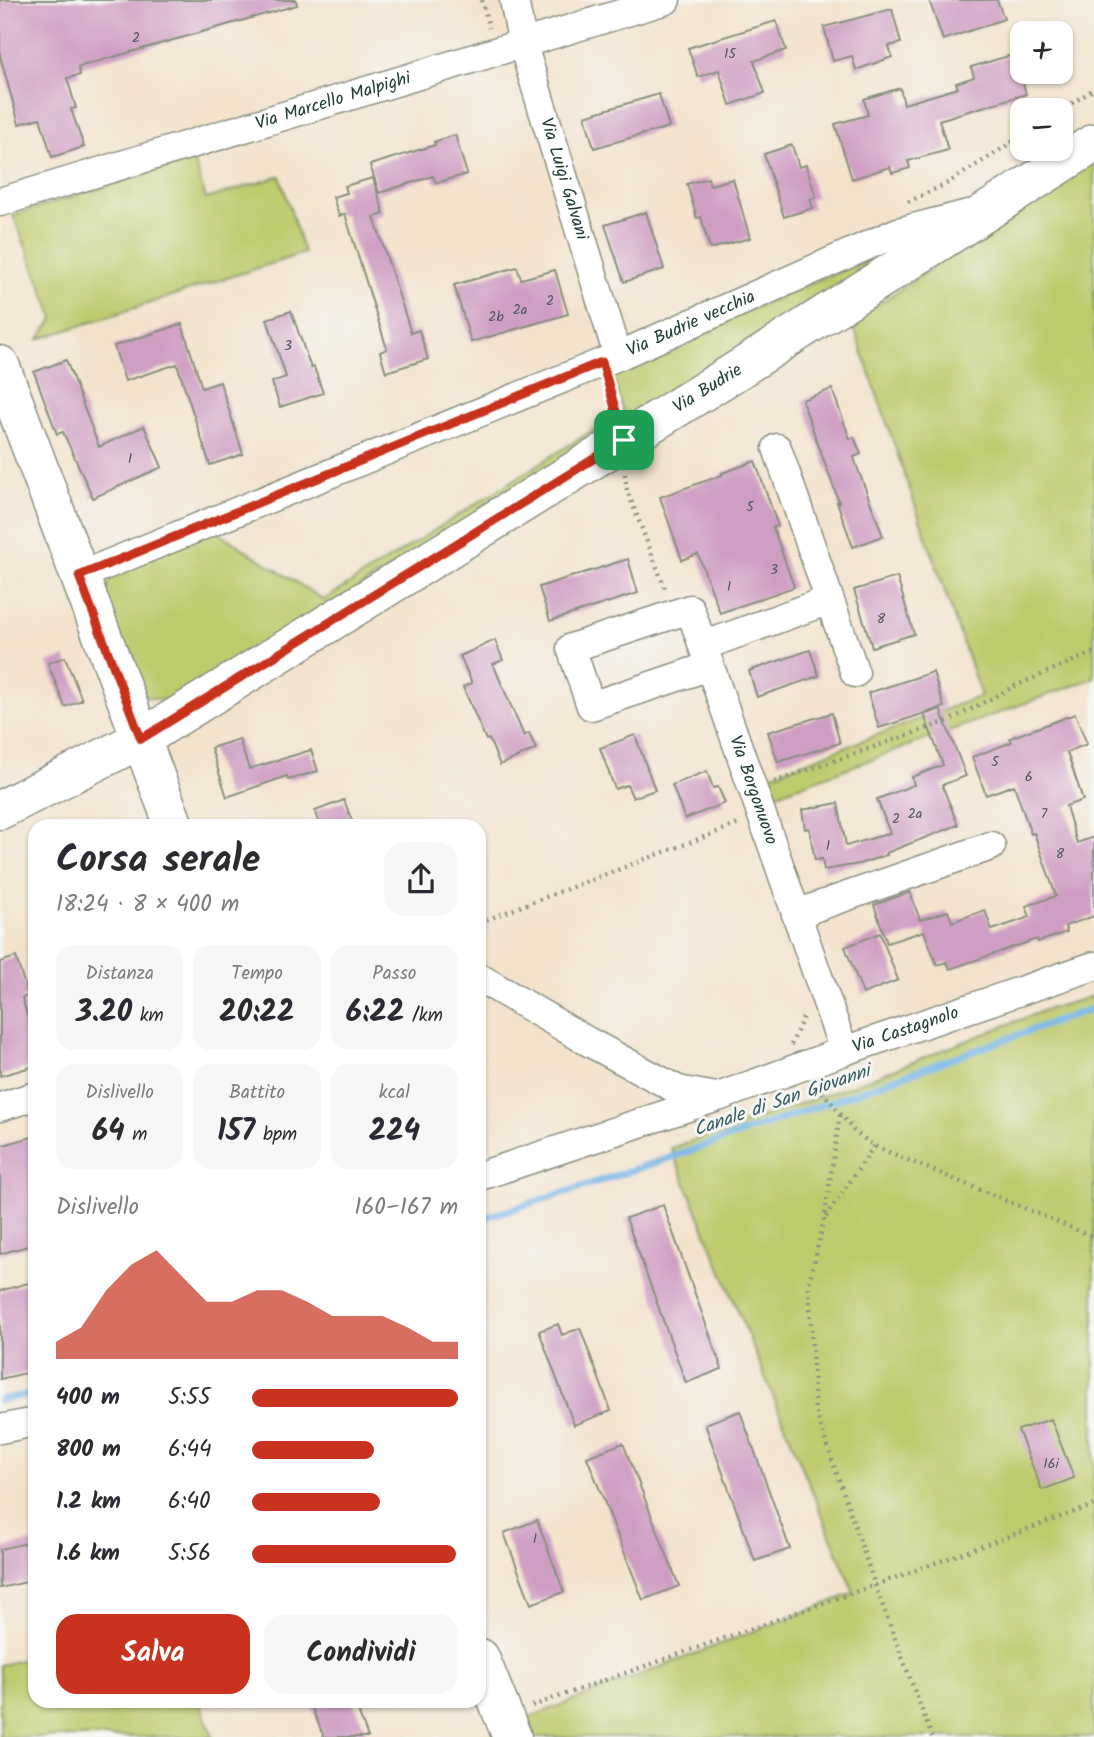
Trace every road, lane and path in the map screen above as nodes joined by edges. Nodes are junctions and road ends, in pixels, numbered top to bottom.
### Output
1 (514, 0) edge
2 (666, 0) edge
3 (523, 45) junction
4 (1094, 89) edge
5 (1073, 103) edge
6 (1094, 143) edge
7 (1010, 144) edge
8 (0, 202) edge
9 (900, 205) dead end
10 (994, 207) junction
11 (610, 359) junction
12 (0, 365) edge
13 (624, 440) junction
14 (778, 448) dead end
15 (79, 576) junction
16 (829, 600) junction
17 (675, 614) junction
18 (1094, 652) edge
19 (706, 656) junction
20 (855, 673) dead end
21 (141, 739) junction
22 (753, 790) junction
23 (0, 810) edge
24 (171, 819) edge
25 (742, 822) dead end
26 (991, 846) dead end
27 (796, 914) junction
28 (486, 920) edge
29 (1094, 966) edge
30 (486, 981) edge
31 (844, 1051) junction
32 (628, 1063) junction
33 (820, 1089) dead end
34 (719, 1097) junction
35 (28, 1098) edge
36 (0, 1107) edge
37 (840, 1114) junction
38 (632, 1125) junction
39 (874, 1146) junction
40 (486, 1174) edge
41 (824, 1220) junction
42 (1094, 1237) edge
43 (28, 1423) edge
44 (0, 1429) edge
45 (1094, 1505) edge
46 (875, 1585) junction
47 (486, 1667) edge
48 (522, 1722) edge
49 (932, 1737) edge

1 - 3 street, Via Luigi Galvani
2 - 3 street, Via Marcello Malpighi
3 - 8 street, Via Marcello Malpighi
3 - 11 street, Via Luigi Galvani
4 - 5 path
6 - 10 main road, Via Budrie
7 - 9 path
10 - 11 street, Via Budrie vecchia
10 - 13 main road, Via Budrie
11 - 13 path
11 - 15 street, Via Budrie vecchia
12 - 15 main road
13 - 17 path
13 - 21 main road, Via Budrie
14 - 16 street
15 - 21 main road
16 - 19 street
16 - 20 street
17 - 19 street, Via Borgonuovo
17 - 19 street
18 - 22 path
19 - 22 street, Via Borgonuovo
21 - 23 main road, Via Budrie
21 - 24 main road
22 - 27 street, Via Borgonuovo
25 - 28 path
26 - 27 street
27 - 31 street, Via Borgonuovo
29 - 31 street, Via Castagnolo
30 - 32 street, Via Castagnolo
31 - 34 street, Via Castagnolo
32 - 34 street, Via Castagnolo
32 - 38 street, Via Castagnolo
33 - 37 path
34 - 38 street, Via Castagnolo
35 - 36 street
37 - 39 path
37 - 41 path
38 - 40 street, Via Castagnolo
39 - 41 path
39 - 42 path
41 - 46 path
43 - 44 street
45 - 46 path
46 - 48 path
46 - 49 path
47 - 48 main road

